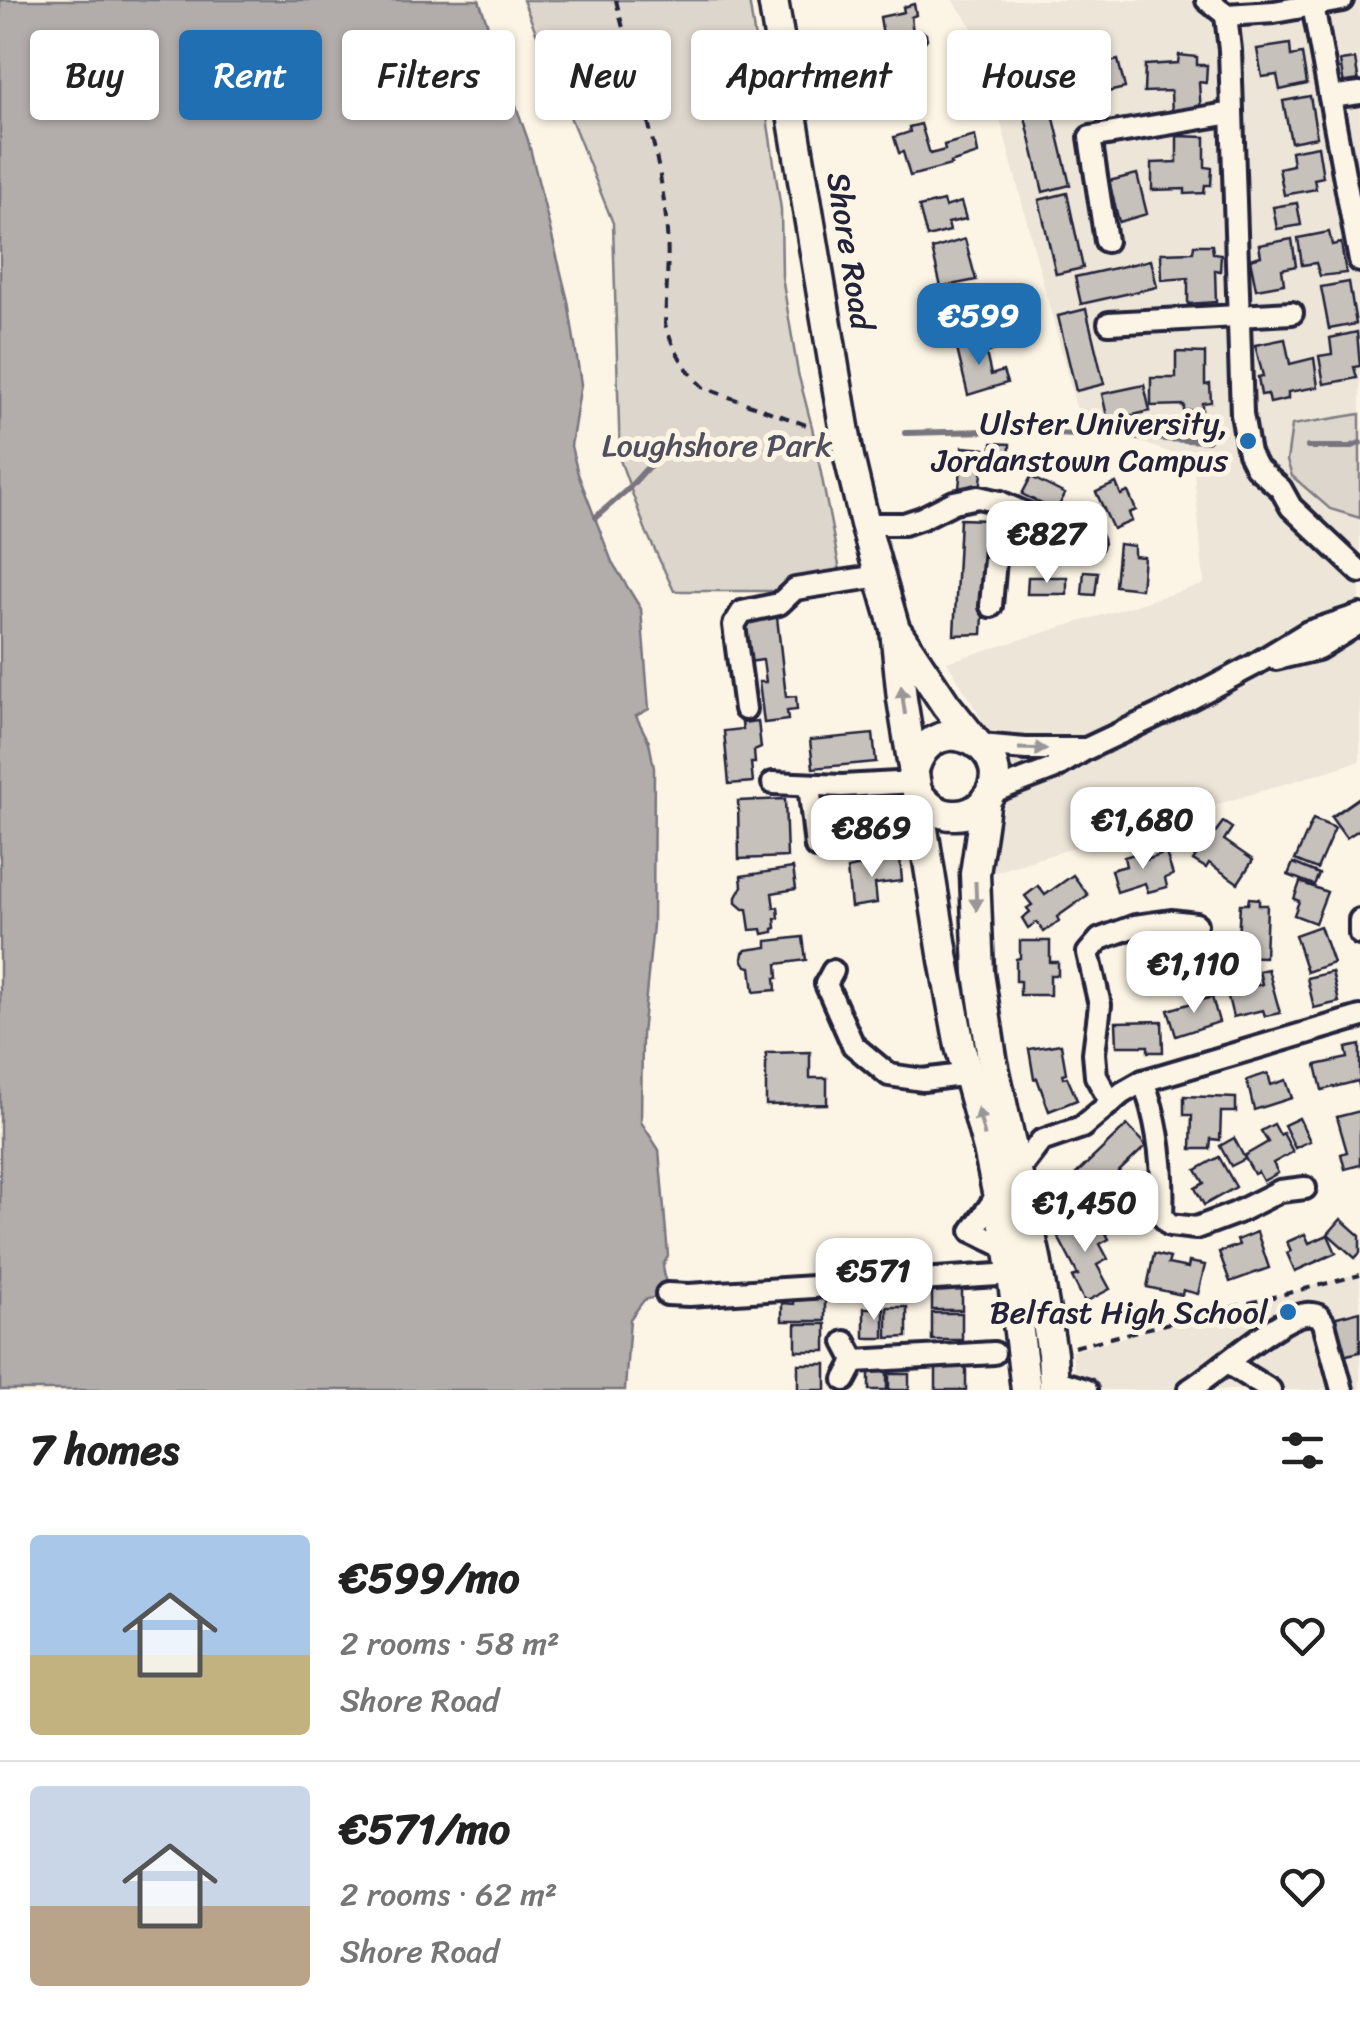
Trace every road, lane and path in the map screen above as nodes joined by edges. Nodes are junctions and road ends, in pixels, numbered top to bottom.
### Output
1 (616, 0) edge
2 (773, 0) edge
3 (1208, 0) edge
4 (1342, 0) edge
5 (1313, 5) junction
6 (1226, 14) junction
7 (1360, 93) edge
8 (1330, 97) junction
9 (1232, 113) junction
10 (1106, 242) dead end
11 (1360, 261) edge
12 (1292, 313) dead end
13 (1239, 316) junction
14 (1110, 323) dead end
15 (812, 426) dead end
16 (1000, 502) junction
17 (865, 524) junction
18 (904, 524) junction
19 (1091, 542) dead end
20 (876, 566) junction
21 (1360, 572) edge
22 (992, 606) dead end
23 (1360, 617) edge
24 (895, 628) junction
25 (745, 710) dead end
26 (978, 743) junction
27 (1086, 749) junction
28 (773, 782) dead end
29 (916, 782) junction
30 (809, 785) junction
31 (988, 796) junction
32 (816, 847) dead end
33 (1360, 920) edge
34 (1196, 924) dead end
35 (1360, 934) edge
36 (803, 979) dead end
37 (1360, 1017) edge
38 (969, 1074) junction
39 (1143, 1082) junction
40 (1110, 1103) junction
41 (1007, 1122) junction
42 (1041, 1140) junction
43 (1018, 1171) junction
44 (1305, 1188) dead end
45 (1011, 1262) junction
46 (1360, 1275) edge
47 (667, 1294) dead end
48 (1020, 1327) junction
49 (994, 1353) junction
50 (1227, 1363) junction
51 (1053, 1374) edge
52 (844, 1380) dead end
53 (1026, 1380) edge
54 (1086, 1390) edge
55 (1188, 1390) edge
56 (1270, 1390) edge
57 (1342, 1390) edge

1 - 15 path
2 - 17 highway, Shore Road
3 - 6 street
4 - 5 street
5 - 6 street
5 - 8 street
6 - 9 street
7 - 8 street
8 - 11 street
9 - 10 street
9 - 13 street
12 - 13 street
13 - 14 street
13 - 21 street
16 - 18 street
16 - 19 street
16 - 22 street
17 - 18 street
17 - 20 highway, Shore Road
18 - 20 street
20 - 24 highway, Shore Road
20 - 25 street
23 - 27 street
24 - 26 highway, Shore Road
29 -> 24 highway, Shore Road
26 -> 27 street
26 - 29 highway
26 - 31 highway
27 - 31 street
28 - 30 street
29 - 30 street
29 - 31 highway
29 - 38 highway, Shore Road
30 - 32 street
31 -> 41 highway
33 - 35 street
34 - 40 street
36 - 38 street
37 - 39 street
45 -> 38 highway, Shore Road
39 - 40 street
39 - 44 street
40 - 42 street
41 - 42 street
41 - 43 highway
42 - 43 street
43 - 51 highway
45 - 47 street
45 - 48 highway, Shore Road
46 - 51 path
48 - 49 street
48 - 53 highway, Shore Road
49 - 52 street
49 - 53 street
50 - 55 street
50 - 56 street
50 - 57 street
51 - 54 street

